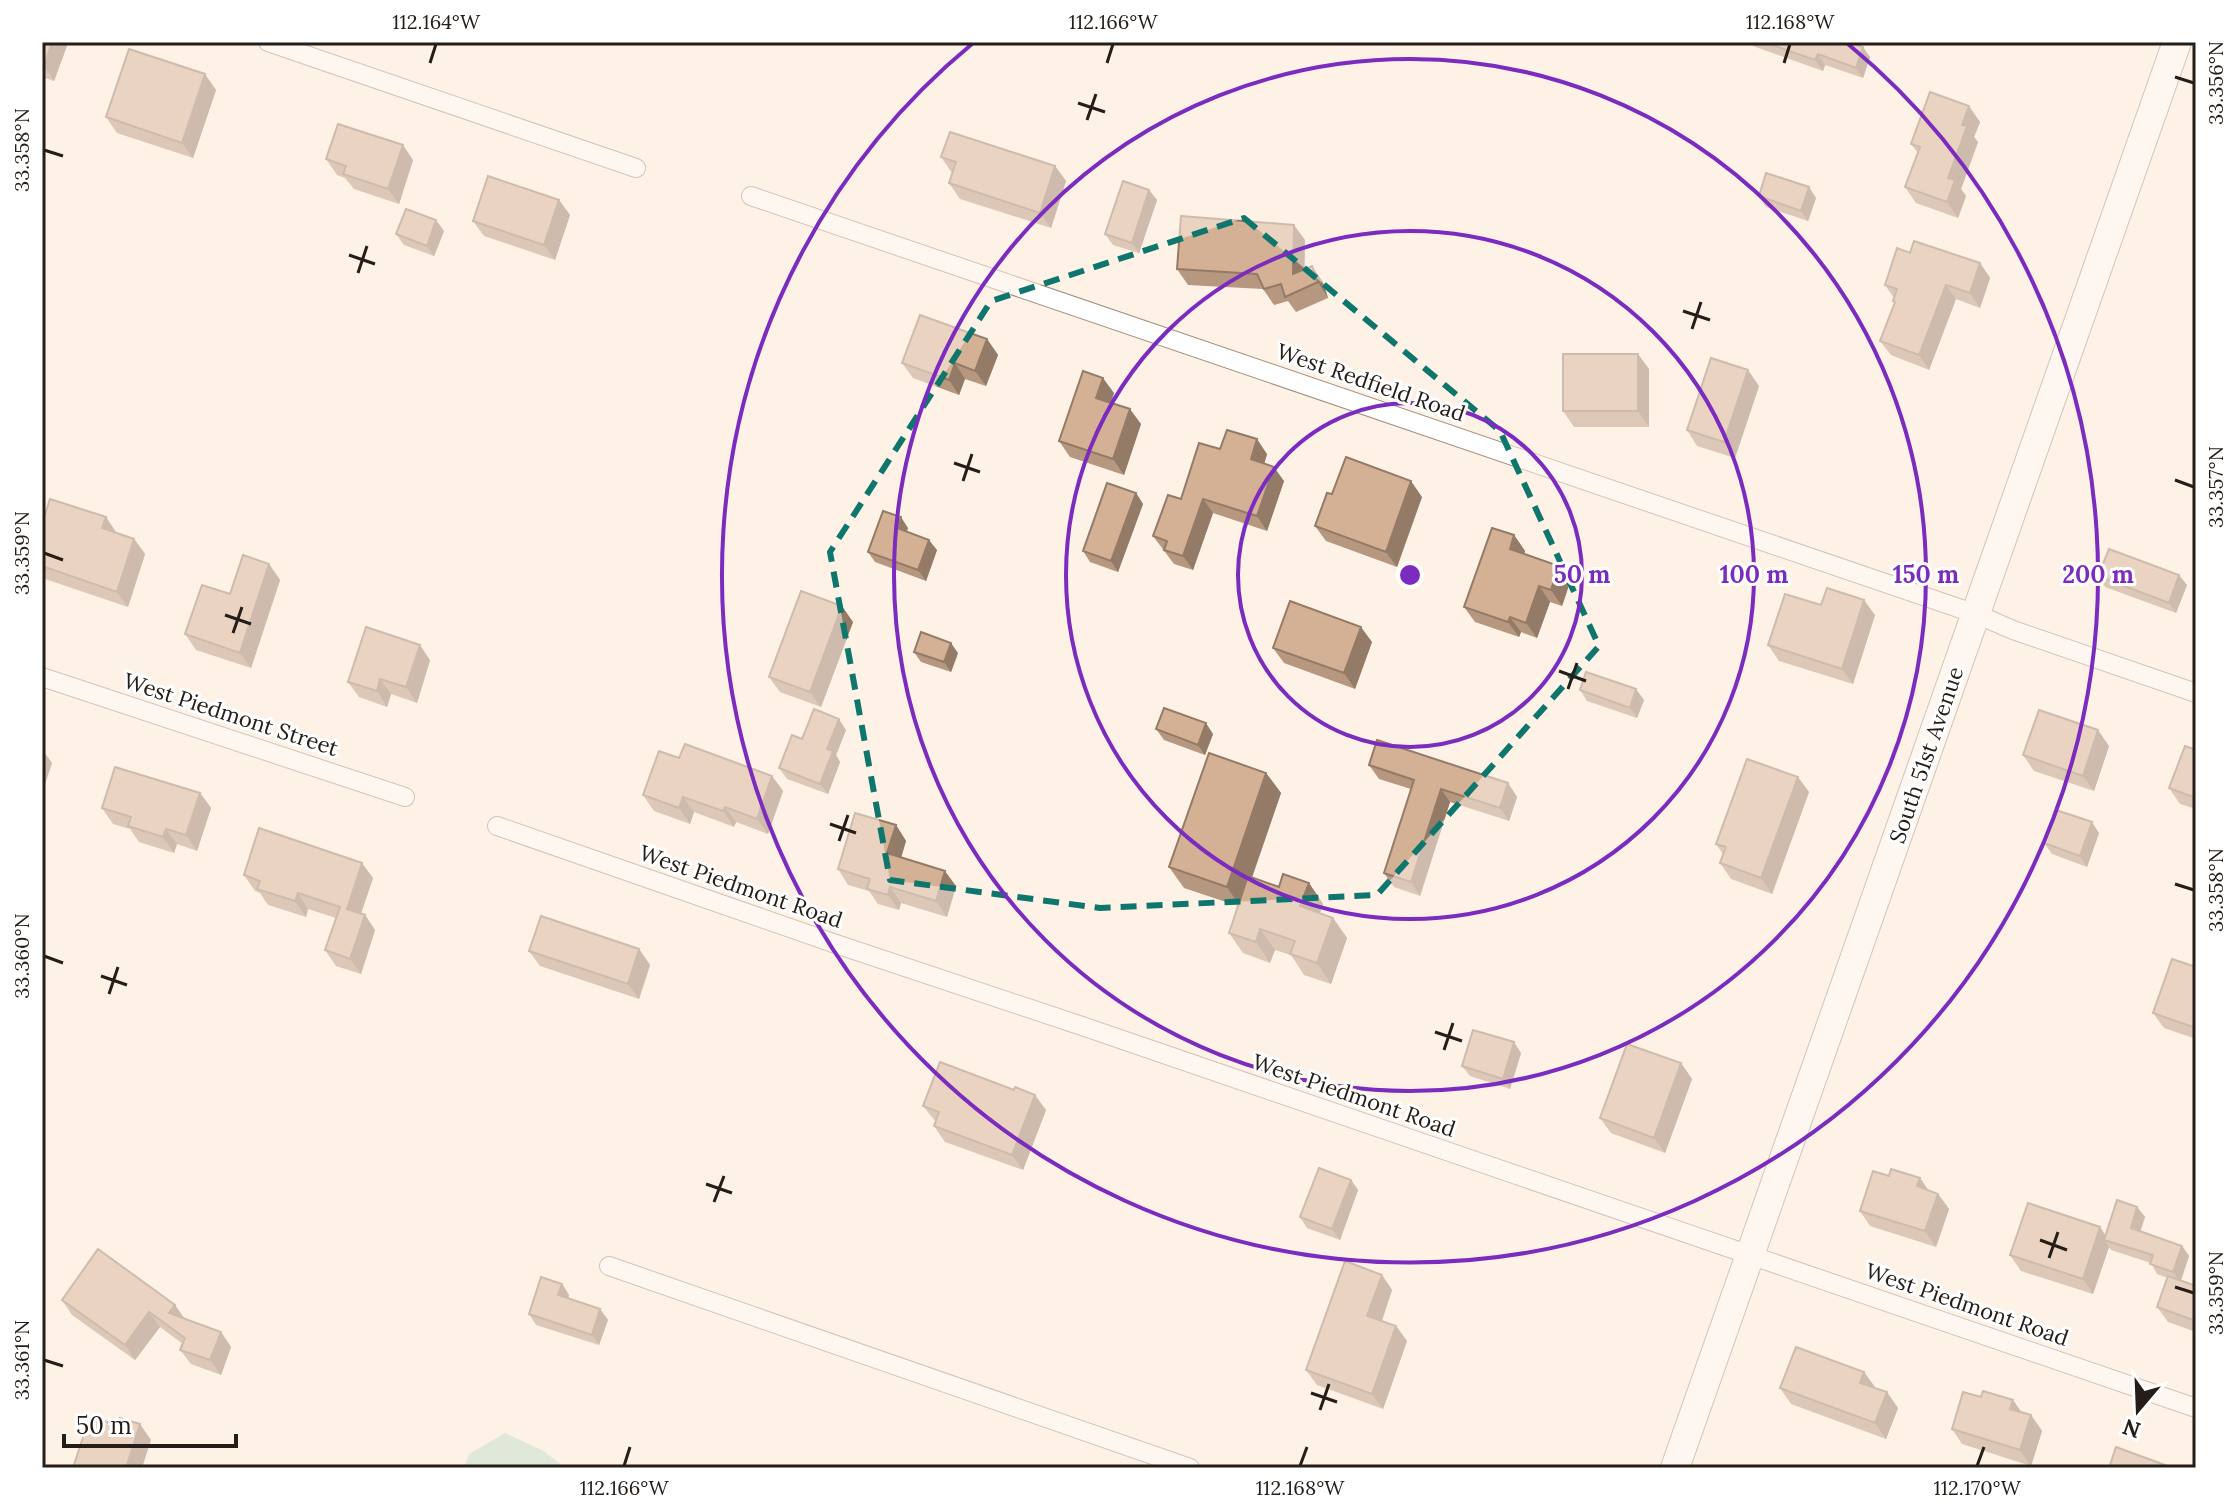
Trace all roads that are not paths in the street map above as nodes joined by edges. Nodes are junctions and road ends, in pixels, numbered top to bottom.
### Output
1 (268, 42) edge
2 (2177, 42) edge
3 (636, 168) dead end
4 (751, 196) dead end
5 (1976, 614) junction
6 (42, 677) edge
7 (2196, 693) edge
8 (405, 797) dead end
9 (497, 826) dead end
10 (1751, 1256) junction
11 (609, 1266) dead end
12 (2196, 1408) edge
13 (1190, 1468) edge
14 (1675, 1468) edge

1 - 3 street
2 - 5 main road, South 51st Avenue
4 - 5 street, West Redfield Road
5 - 7 street, West Redfield Road
5 - 10 main road, South 51st Avenue
6 - 8 street, West Piedmont Street
9 - 10 street, West Piedmont Road
10 - 12 street, West Piedmont Road
10 - 14 main road, South 51st Avenue
11 - 13 street

